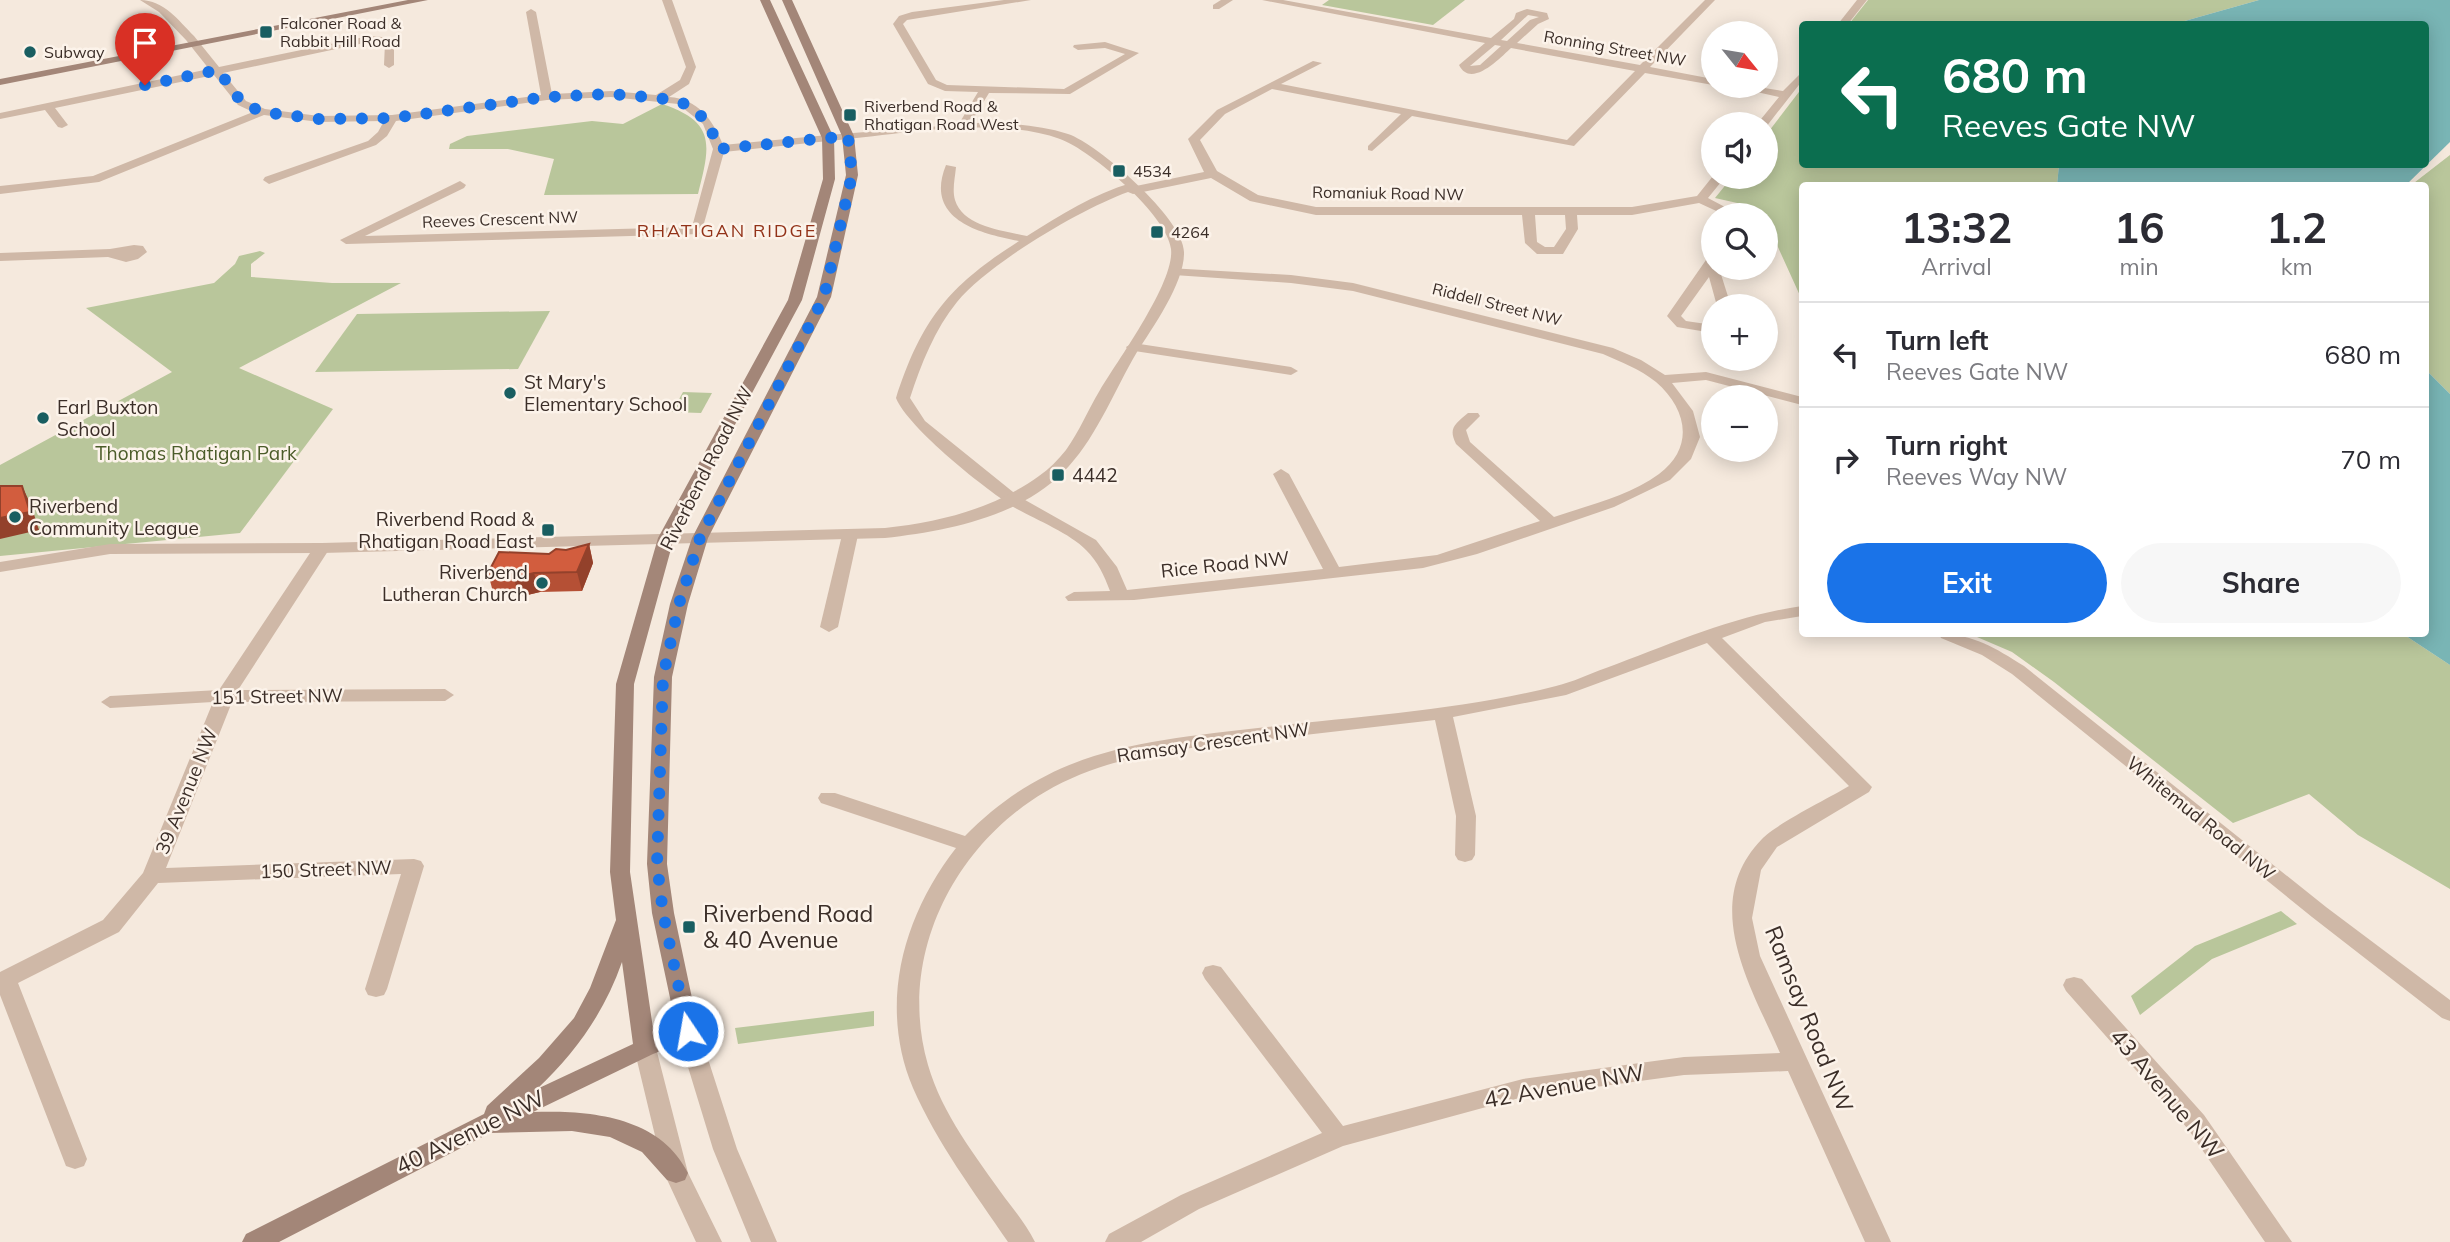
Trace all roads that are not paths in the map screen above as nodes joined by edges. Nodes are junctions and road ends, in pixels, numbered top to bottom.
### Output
1 (145, 0) edge
2 (390, 0) edge
3 (423, 0) edge
4 (667, 0) edge
5 (765, 0) edge
6 (787, 0) edge
7 (1026, 0) edge
8 (1228, 0) edge
9 (1267, 0) edge
10 (1710, 0) edge
11 (1862, 0) edge
12 (999, 2) edge
13 (1216, 7) dead end
14 (531, 12) dead end
15 (1845, 21) edge
16 (1494, 40) junction
17 (192, 41) junction
18 (1513, 43) junction
19 (1078, 47) dead end
20 (1317, 63) dead end
21 (389, 65) dead end
22 (1647, 67) junction
23 (218, 70) junction
24 (1701, 74) edge
25 (0, 76) edge
26 (1701, 79) edge
27 (1799, 79) edge
28 (0, 82) edge
29 (1270, 85) junction
30 (1778, 89) edge
31 (985, 90) junction
32 (999, 91) junction
33 (1778, 91) edge
34 (1789, 92) junction
35 (547, 97) junction
36 (659, 98) junction
37 (48, 106) junction
38 (262, 112) junction
39 (1773, 112) edge
40 (1409, 113) junction
41 (0, 116) edge
42 (393, 118) junction
43 (62, 125) dead end
44 (970, 127) junction
45 (848, 136) junction
46 (828, 138) junction
47 (1373, 148) dead end
48 (719, 149) junction
49 (950, 167) dead end
50 (1210, 171) junction
51 (269, 180) dead end
52 (460, 185) dead end
53 (1130, 187) junction
54 (1709, 189) edge
55 (0, 190) edge
56 (1701, 199) junction
57 (1709, 203) edge
58 (1528, 211) junction
59 (1571, 212) junction
60 (1030, 240) junction
61 (111, 253) dead end
62 (0, 257) edge
63 (1174, 271) junction
64 (1701, 278) edge
65 (1701, 327) edge
66 (1133, 347) junction
67 (1291, 371) dead end
68 (1662, 380) junction
69 (1799, 400) edge
70 (1473, 416) dead end
71 (1280, 474) dead end
72 (1012, 499) junction
73 (1551, 523) junction
74 (850, 535) junction
75 (666, 538) junction
76 (700, 538) junction
77 (322, 548) junction
78 (0, 567) edge
79 (1334, 574) junction
80 (1121, 596) junction
81 (1074, 597) dead end
82 (1799, 611) edge
83 (829, 626) dead end
84 (1709, 635) junction
85 (1954, 637) edge
86 (444, 695) dead end
87 (225, 696) junction
88 (110, 702) dead end
89 (1443, 713) junction
90 (828, 797) dead end
91 (969, 845) junction
92 (1465, 855) dead end
93 (152, 876) junction
94 (625, 921) junction
95 (1213, 973) dead end
96 (3, 981) edge
97 (2074, 985) dead end
98 (376, 989) dead end
99 (2450, 1012) edge
100 (688, 1031) junction
101 (645, 1048) junction
102 (1795, 1062) junction
103 (483, 1125) junction
104 (1338, 1137) junction
105 (75, 1159) dead end
106 (676, 1173) junction
107 (256, 1242) edge
108 (709, 1242) edge
109 (764, 1242) edge
110 (1021, 1242) edge
111 (1118, 1242) edge
112 (1878, 1242) edge
113 (2279, 1242) edge

1 - 17 street
2 - 17 main road
3 - 17 main road
4 - 36 street
5 - 46 main road, Riverbend Road NW
6 - 45 main road, Riverbend Road NW
7 - 12 street
8 - 13 street
9 - 16 street, Ronning Street NW
10 - 22 street
11 - 15 street
12 - 31 street
14 - 35 street
16 - 18 street, Ronning Street NW
16 - 18 street, Ronning Street NW
16 - 18 street, Ronning Street NW
17 - 23 street
17 - 25 main road
17 - 28 main road
18 - 22 street, Ronning Street NW
19 - 32 street
20 - 29 street
21 - 23 street
22 - 24 street, Ronning Street NW
22 - 26 street, Ronning Street NW
22 - 40 street
23 - 37 street
23 - 38 street
27 - 34 street
29 - 40 street
29 - 50 street
30 - 34 street
31 - 32 street
31 - 44 street
32 - 44 street
33 - 34 street
34 - 39 street
35 - 36 street
35 - 42 street
36 - 48 street
37 - 41 street
37 - 43 street
38 - 42 street
38 - 55 street
40 - 47 street
42 - 51 street
44 - 45 street
44 - 53 street
45 - 46 street
45 - 76 main road, Riverbend Road NW
46 - 48 street
46 - 75 main road, Riverbend Road NW
48 - 52 street, Reeves Crescent NW
49 - 60 street
50 - 53 street
50 - 58 street, Romaniuk Road NW
53 - 60 street
53 - 63 street
54 - 56 street
56 - 57 street
56 - 59 street, Romaniuk Road NW
58 - 59 street, Romaniuk Road NW
58 - 59 street
60 - 72 street
61 - 62 street
63 - 66 street
63 - 68 street, Riddell Street NW
64 - 65 street
66 - 67 street
66 - 72 street
68 - 69 street
68 - 73 street, Rice Road NW
70 - 73 street
71 - 79 street, Rice Road NW
72 - 74 street
72 - 80 street
73 - 79 street, Rice Road NW
74 - 76 street
74 - 83 street
75 - 76 street
75 - 77 street
75 - 94 main road, Riverbend Road NW
76 - 100 main road, Riverbend Road NW
77 - 78 street
77 - 87 street, 39 Avenue NW
79 - 80 street, Rice Road NW
80 - 81 street, Rice Road NW
82 - 84 street, Ramsay Crescent NW
84 - 89 street, Ramsay Crescent NW
84 - 102 street, Ramsay Road NW
85 - 99 street, Whitemud Road NW
86 - 87 street, 151 Street NW
87 - 88 street, 151 Street NW
87 - 93 street, 39 Avenue NW
89 - 91 street, Ramsay Crescent NW
89 - 92 street
90 - 91 street
91 - 110 street, Ramsay Crescent NW
93 - 96 street, 39 Avenue NW
93 - 98 street, 150 Street NW
94 - 101 main road, Riverbend Road NW
94 - 103 main road
95 - 104 street
96 - 105 street
97 - 113 street, 43 Avenue NW
100 - 101 main road, 40 Avenue NW
100 - 109 street, Riverbend Road NW
101 - 103 main road, 40 Avenue NW
101 - 106 street, Riverbend Road NW
102 - 104 street, 42 Avenue NW
102 - 112 street, Ramsay Road NW
103 - 106 main road
103 - 107 main road, 40 Avenue NW
104 - 111 street, 42 Avenue NW
106 - 108 street, Riverbend Road NW

